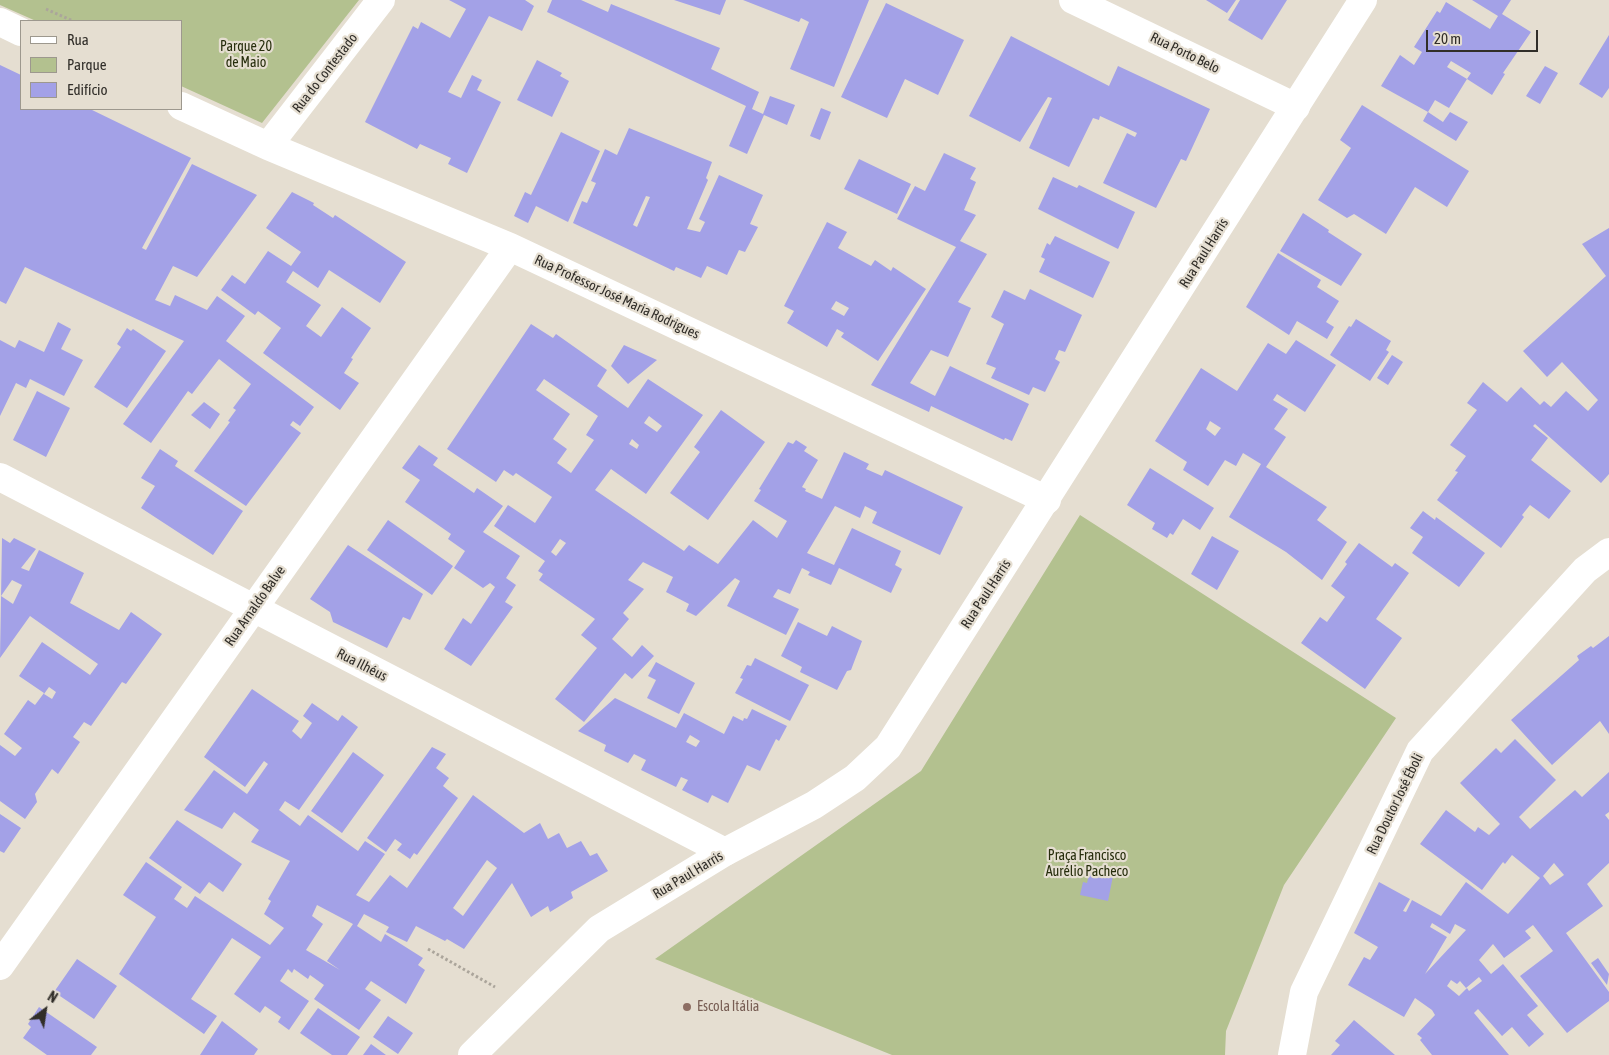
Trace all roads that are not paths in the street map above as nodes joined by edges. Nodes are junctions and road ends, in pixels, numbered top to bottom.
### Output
1 (382, 0) edge
2 (1073, 0) edge
3 (1363, 0) edge
4 (0, 22) edge
5 (20, 32) edge
6 (182, 106) edge
7 (1296, 107) junction
8 (268, 146) junction
9 (510, 247) junction
10 (0, 477) edge
11 (1047, 500) junction
12 (1609, 552) edge
13 (253, 609) junction
14 (725, 852) junction
15 (0, 966) edge
16 (472, 1055) edge
17 (1292, 1055) edge

1 - 8 street, Rua do Contestado
2 - 7 street, Rua Porto Belo
3 - 7 street, Rua Paul Harris
4 - 5 street
6 - 8 street, Rua Professor José Maria Rodrigues
7 - 11 street, Rua Paul Harris
8 - 9 street, Rua Professor José Maria Rodrigues
9 - 11 street, Rua Professor José Maria Rodrigues
9 - 13 street, Rua Arnaldo Balve
10 - 13 street, Rua Ilhéus
11 - 14 street, Rua Paul Harris
12 - 17 street, Rua Doutor José Éboli
13 - 14 street, Rua Ilhéus
13 - 15 street, Rua Arnaldo Balve
14 - 16 street, Rua Paul Harris

